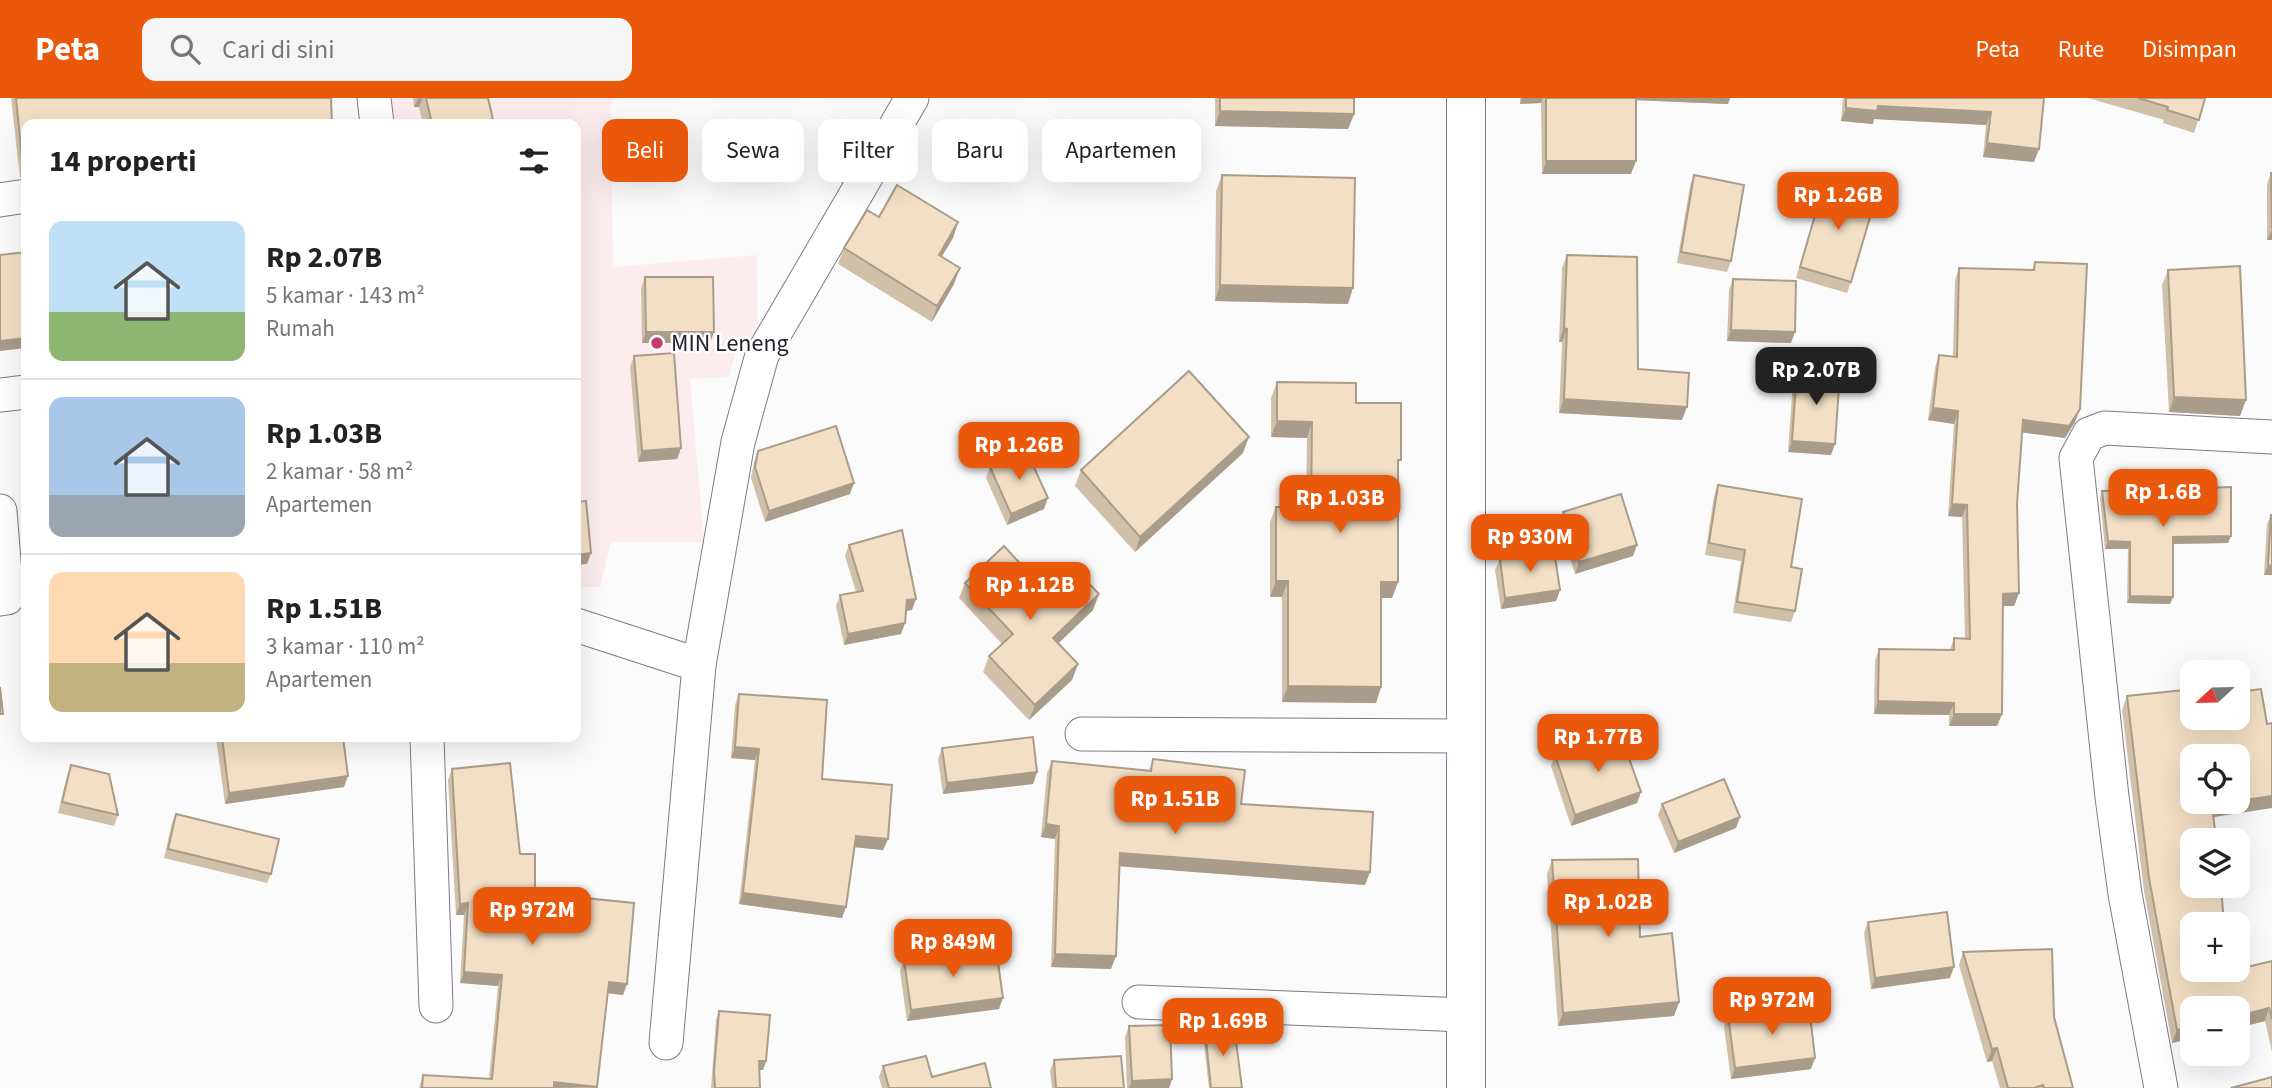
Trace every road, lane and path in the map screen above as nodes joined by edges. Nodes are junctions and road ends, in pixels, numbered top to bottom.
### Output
1 (374, 98) edge
2 (912, 98) edge
3 (1465, 98) edge
4 (376, 119) edge
5 (21, 197) edge
6 (0, 200) edge
7 (21, 393) edge
8 (0, 395) edge
9 (2272, 437) edge
10 (0, 511) edge
11 (11, 598) edge
12 (581, 627) edge
13 (699, 665) junction
14 (1082, 734) dead end
15 (1465, 736) junction
16 (427, 742) edge
17 (1139, 1002) dead end
18 (436, 1006) dead end
19 (1465, 1015) junction
20 (666, 1043) dead end
21 (1466, 1088) edge
22 (2161, 1088) edge

1 - 4 street
2 - 13 street
3 - 15 street
5 - 6 street
7 - 8 street
9 - 22 street
10 - 11 street
12 - 13 street
13 - 20 street
14 - 15 street
15 - 19 street
16 - 18 street
17 - 19 street
19 - 21 street

